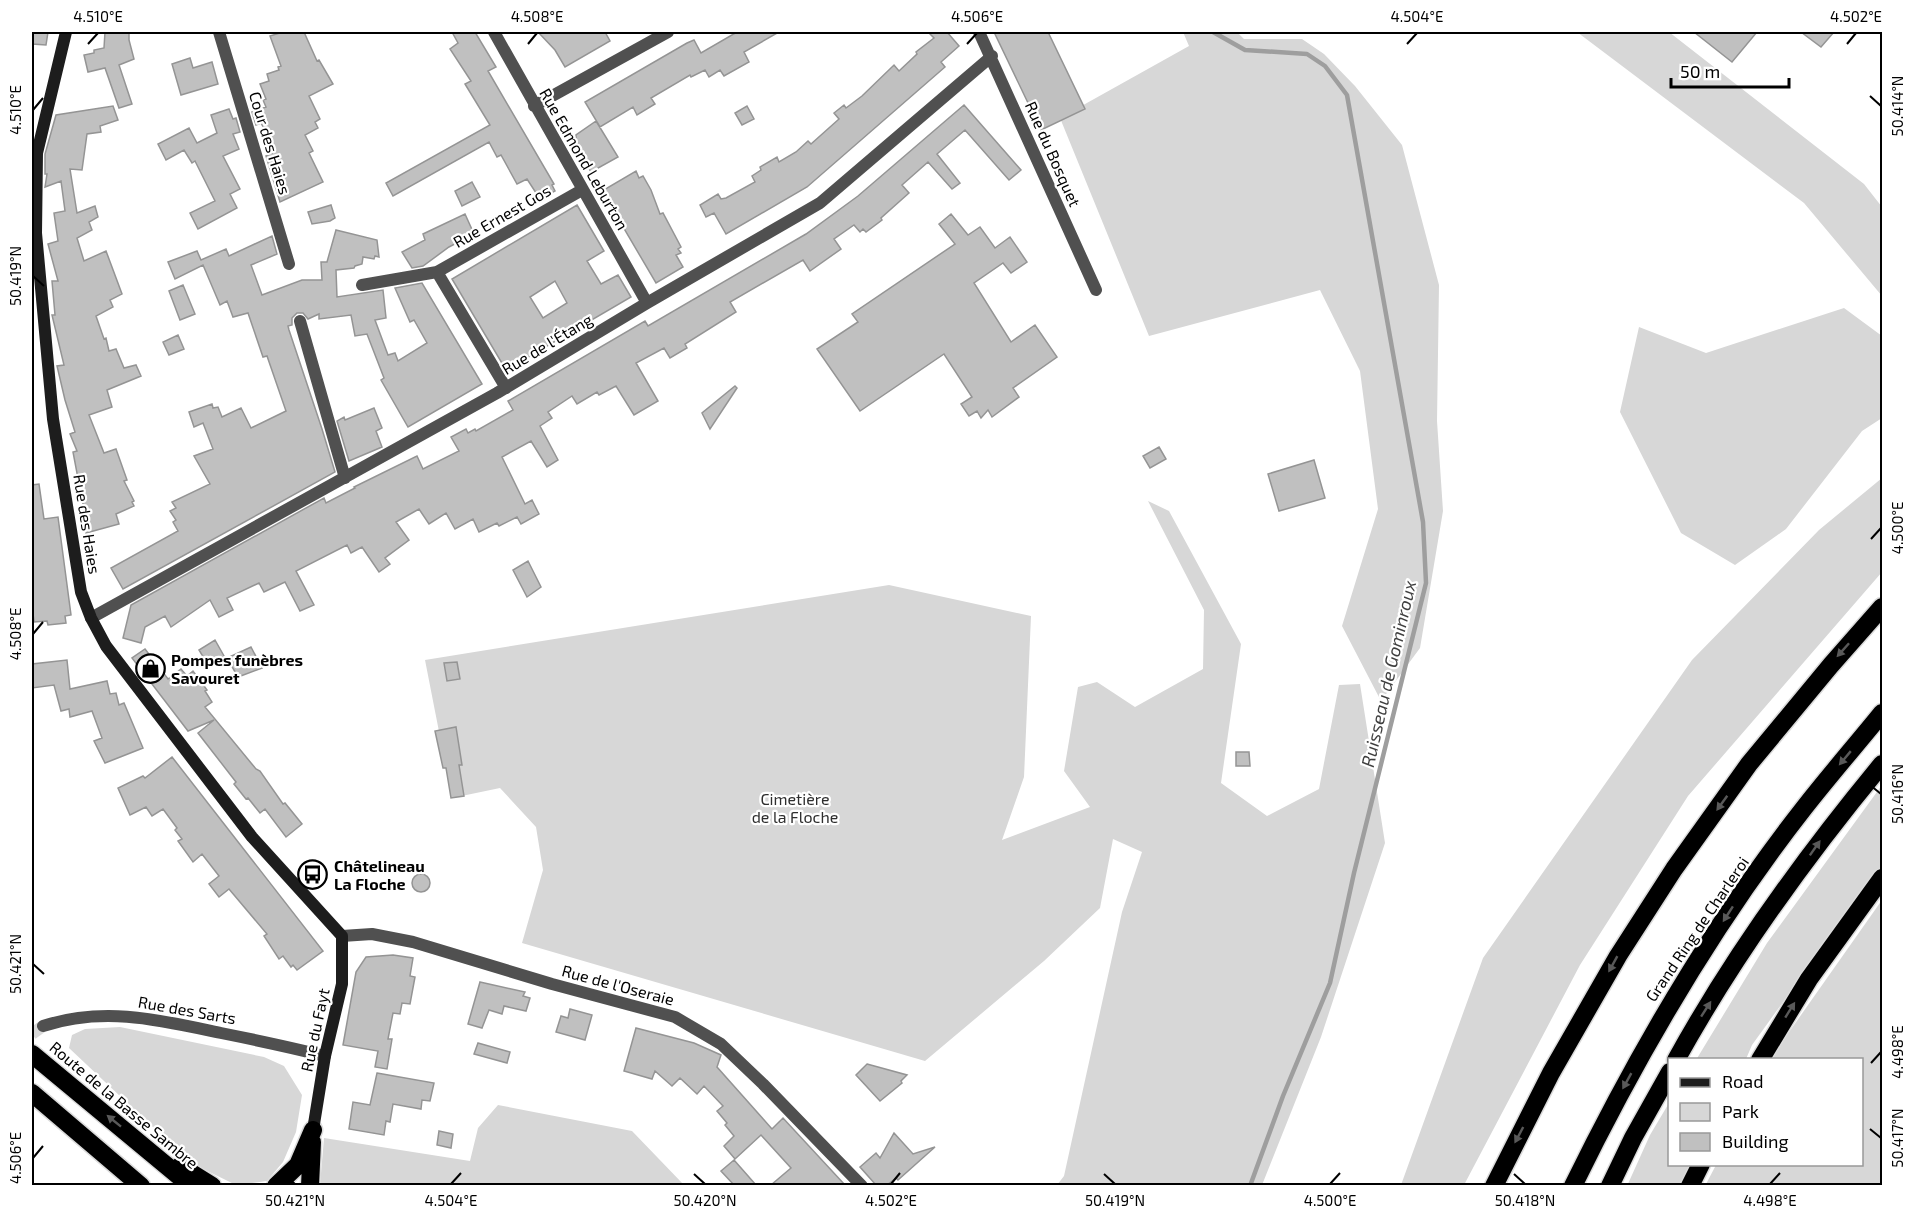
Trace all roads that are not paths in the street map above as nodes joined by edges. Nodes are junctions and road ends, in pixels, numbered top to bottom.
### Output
1 (66, 32) edge
2 (219, 32) edge
3 (494, 32) edge
4 (669, 32) edge
5 (979, 32) edge
6 (992, 56) junction
7 (534, 106) junction
8 (582, 190) junction
9 (290, 264) dead end
10 (437, 272) junction
11 (362, 285) dead end
12 (1096, 290) dead end
13 (647, 303) junction
14 (300, 321) dead end
15 (506, 388) junction
16 (345, 478) junction
17 (1882, 607) edge
18 (91, 618) junction
19 (1882, 713) edge
20 (1882, 764) edge
21 (1882, 878) edge
22 (342, 936) junction
23 (44, 1026) tunnel mouth
24 (32, 1054) edge
25 (325, 1056) junction
26 (1677, 1058) edge
27 (1761, 1058) edge
28 (1668, 1076) edge
29 (32, 1093) edge
30 (313, 1130) junction
31 (141, 1144) junction
32 (1700, 1166) edge
33 (141, 1185) edge
34 (191, 1185) edge
35 (212, 1185) edge
36 (276, 1185) edge
37 (310, 1185) edge
38 (862, 1185) edge
39 (1494, 1185) edge
40 (1574, 1185) edge
41 (1610, 1185) edge
42 (1690, 1185) edge

1 - 18 street, Rue des Haies
2 - 9 street, Cour des Haies
3 - 7 street, Rue Edmond Leburton
4 - 7 street
5 - 6 street, Rue du Bosquet
6 - 12 street, Rue du Bosquet
6 - 13 street, Rue de l'Étang
7 - 8 street, Rue Edmond Leburton
8 - 10 street, Rue Ernest Gos
8 - 13 street, Rue Edmond Leburton
10 - 11 street, Rue Ernest Gos
10 - 15 street
13 - 15 street, Rue de l'Étang
14 - 16 street
15 - 16 street, Rue de l'Étang
16 - 18 street, Rue de l'Étang
17 -> 39 highway
18 - 22 street, Rue des Haies
19 -> 40 highway, Grand Ring de Charleroi
26 -> 20 highway
27 -> 21 highway
22 - 25 street, Rue du Fayt
22 - 38 street, Rue de l'Oseraie
23 - 25 street, Rue des Sarts
31 -> 24 highway, Route de la Basse Sambre
25 - 30 street, Rue du Fayt
28 - 41 highway
29 - 33 highway
30 - 36 highway
30 - 37 highway
31 - 34 highway, Route de la Basse Sambre
31 - 35 highway
32 - 42 highway

